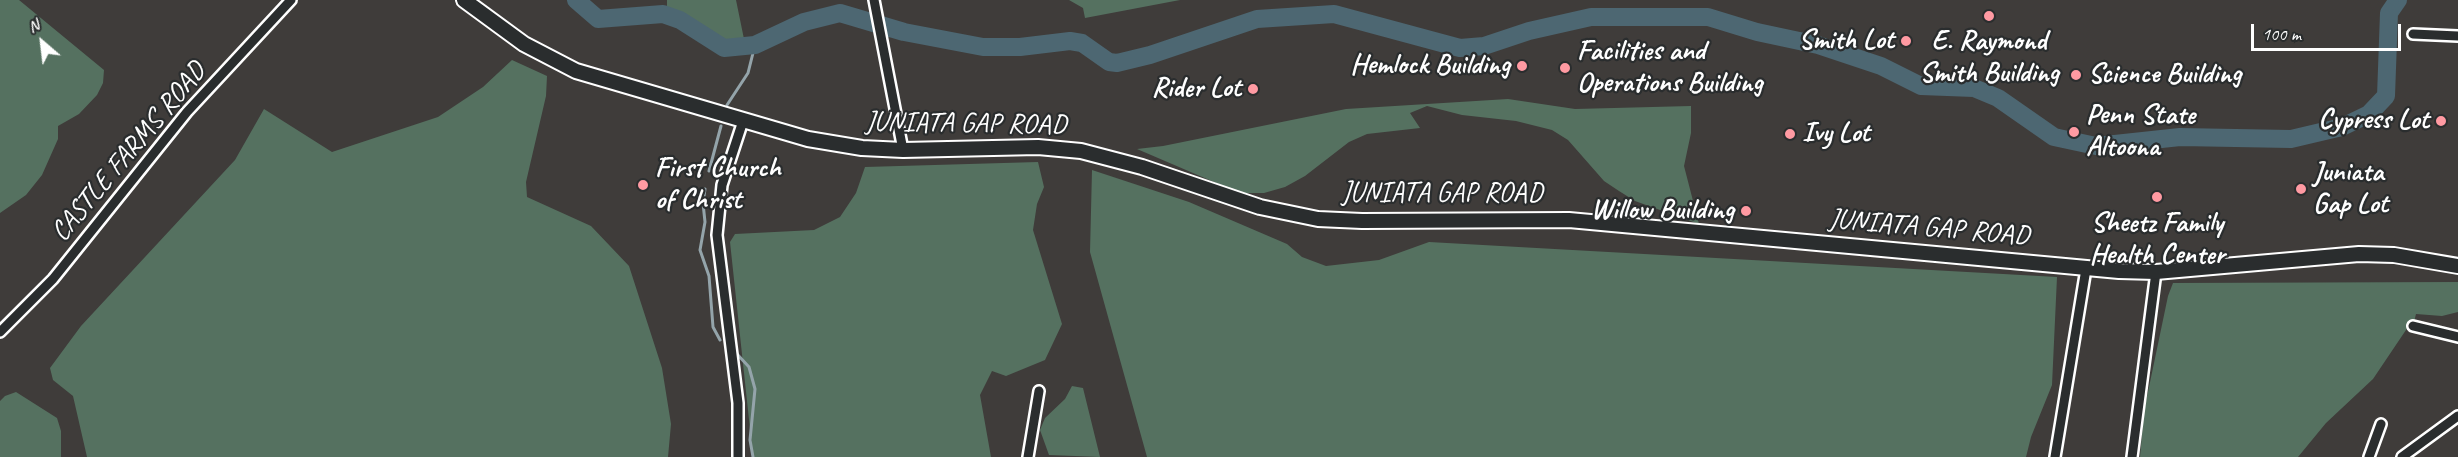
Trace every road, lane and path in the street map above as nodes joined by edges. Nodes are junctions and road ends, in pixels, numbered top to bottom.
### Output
1 (291, 0) edge
2 (464, 0) edge
3 (874, 0) edge
4 (2413, 34) dead end
5 (2458, 36) edge
6 (742, 121) junction
7 (903, 150) junction
8 (2458, 266) edge
9 (2086, 269) junction
10 (2156, 272) junction
11 (2413, 326) dead end
12 (0, 332) edge
13 (2458, 337) edge
14 (1039, 391) dead end
15 (2458, 416) edge
16 (2381, 424) dead end
17 (738, 457) edge
18 (1028, 457) edge
19 (2055, 457) edge
20 (2132, 457) edge
21 (2369, 457) edge
22 (2402, 457) edge

1 - 12 street, CASTLE FARMS ROAD
2 - 6 main road, JUNIATA GAP ROAD
3 - 7 street
4 - 5 street
6 - 7 main road, JUNIATA GAP ROAD
6 - 17 street
7 - 9 main road, JUNIATA GAP ROAD
8 - 10 main road, JUNIATA GAP ROAD
9 - 10 main road, JUNIATA GAP ROAD
9 - 19 street
10 - 20 street
11 - 13 street
14 - 18 street
15 - 22 street
16 - 21 street

